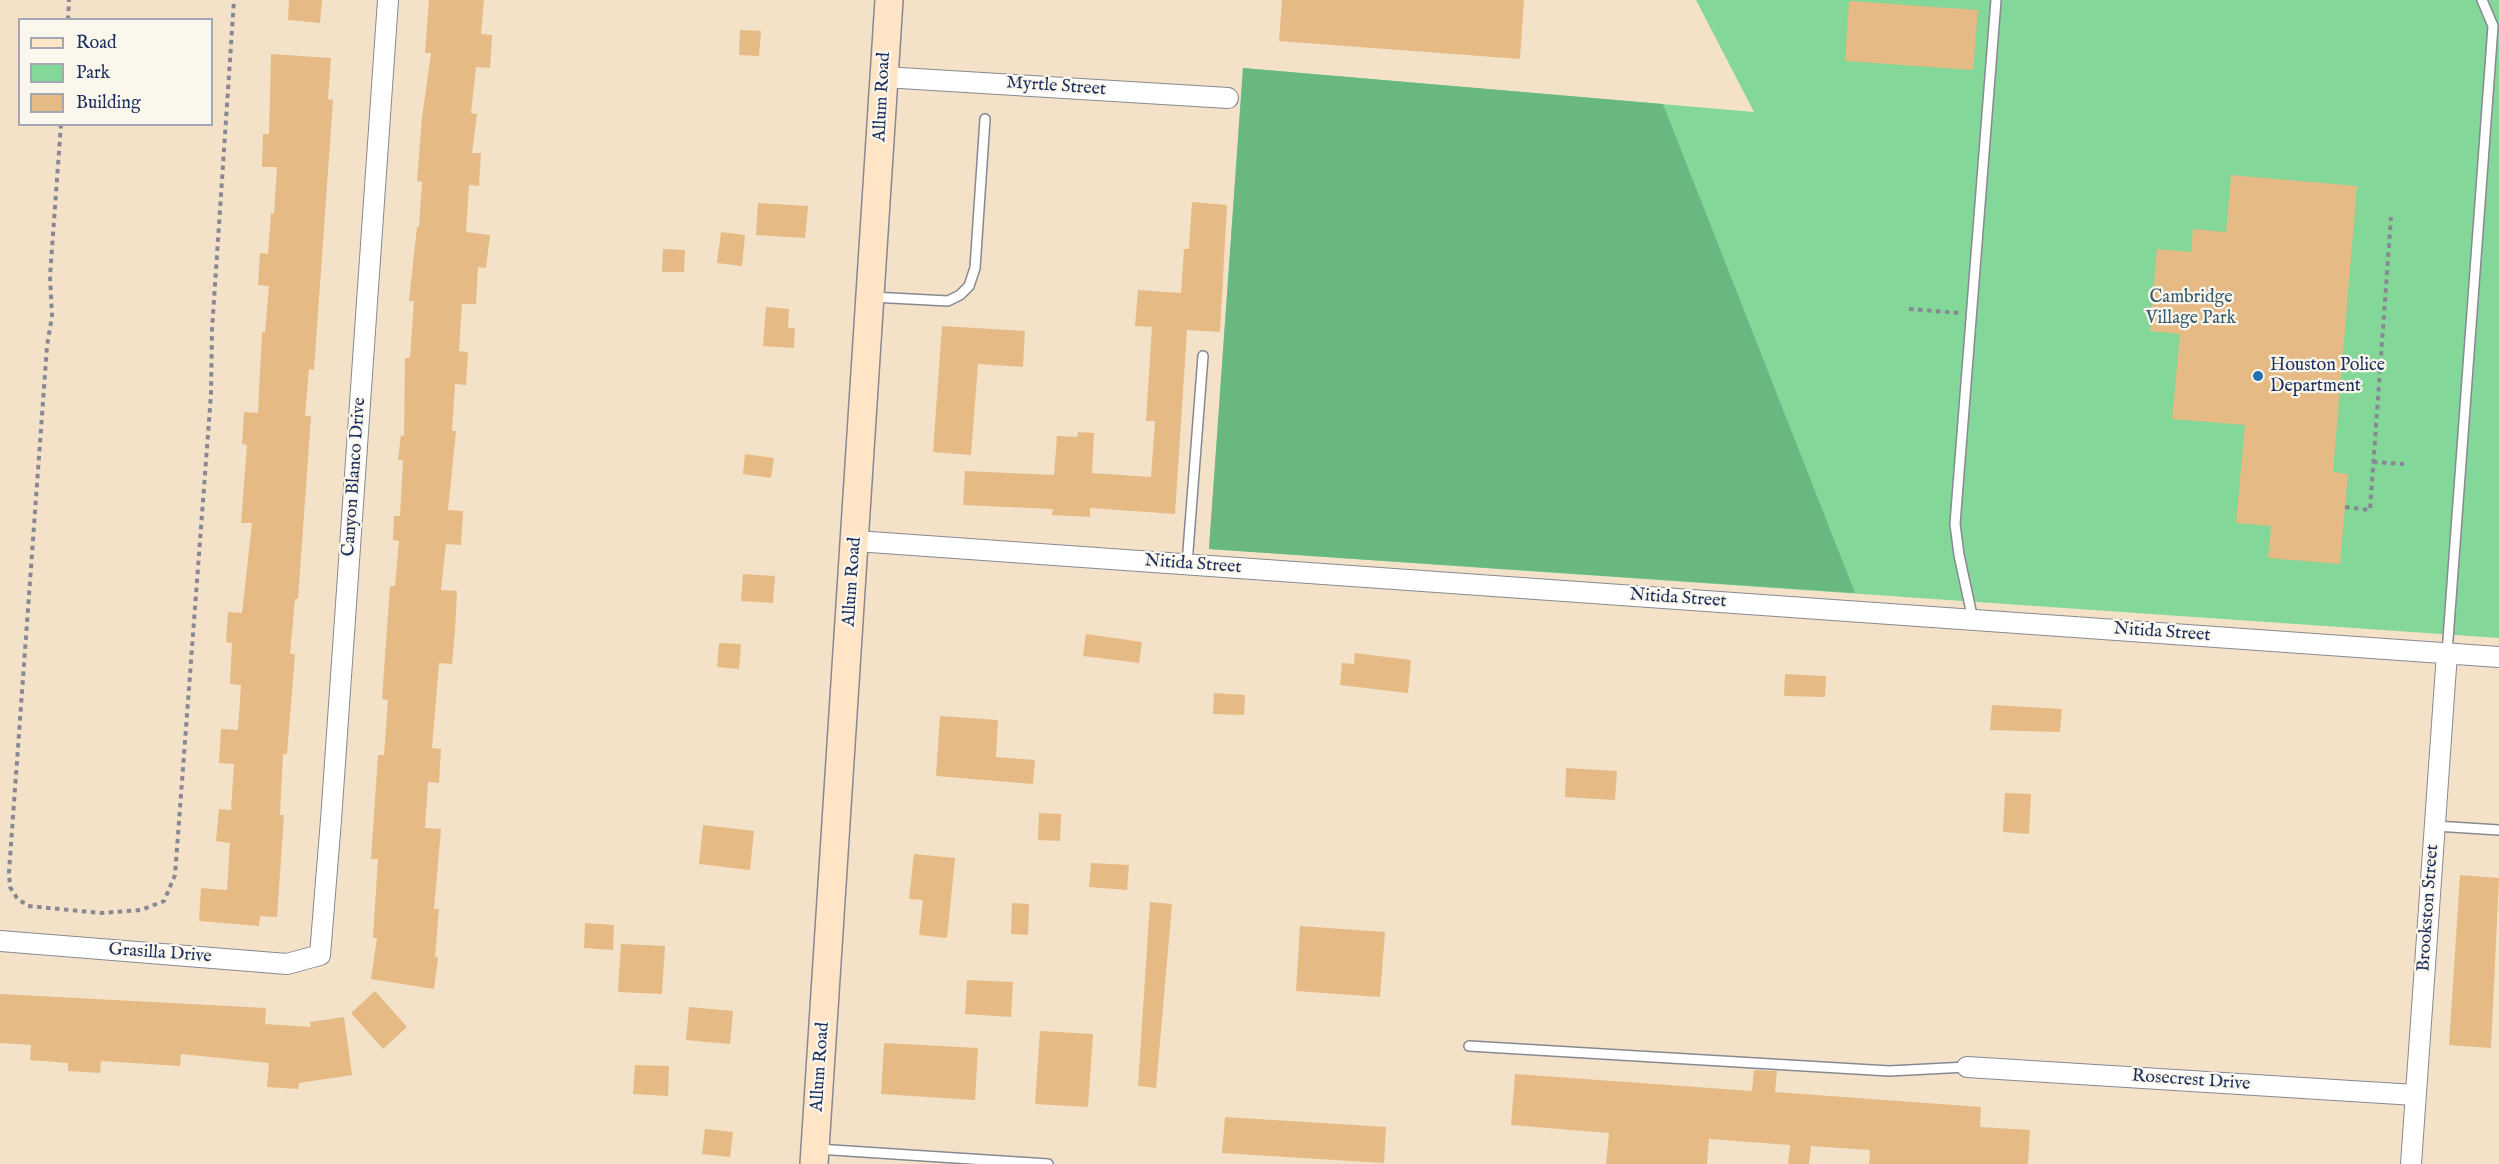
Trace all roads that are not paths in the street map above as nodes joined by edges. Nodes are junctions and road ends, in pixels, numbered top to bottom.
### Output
1 (388, 0) edge
2 (889, 0) edge
3 (1996, 0) edge
4 (2482, 0) edge
5 (884, 77) junction
6 (1228, 98) dead end
7 (985, 119) dead end
8 (871, 297) junction
9 (1203, 356) dead end
10 (856, 541) junction
11 (1187, 564) junction
12 (1973, 620) junction
13 (2447, 653) junction
14 (2499, 657) edge
15 (2435, 826) junction
16 (2499, 830) edge
17 (0, 941) edge
18 (320, 955) joint
19 (1469, 1046) dead end
20 (1966, 1067) joint
21 (2415, 1095) junction
22 (814, 1156) edge
23 (1048, 1164) edge
24 (2411, 1164) edge

1 - 18 street, Canyon Blanco Drive
2 - 5 street, Allum Road
3 - 12 lane
4 - 13 lane
5 - 6 street, Myrtle Street
5 - 8 street, Allum Road
7 - 8 lane
8 - 10 street, Allum Road
9 - 11 lane
10 - 11 street, Nitida Street
10 - 22 street, Allum Road
11 - 12 street, Nitida Street
12 - 13 street, Nitida Street
13 - 14 street, Nitida Street
13 - 15 street, Brookston Street
15 - 16 lane
15 - 21 street, Brookston Street
17 - 18 street, Grasilla Drive
19 - 20 lane
20 - 21 street, Rosecrest Drive
21 - 24 street, Brookston Street
22 - 23 lane

